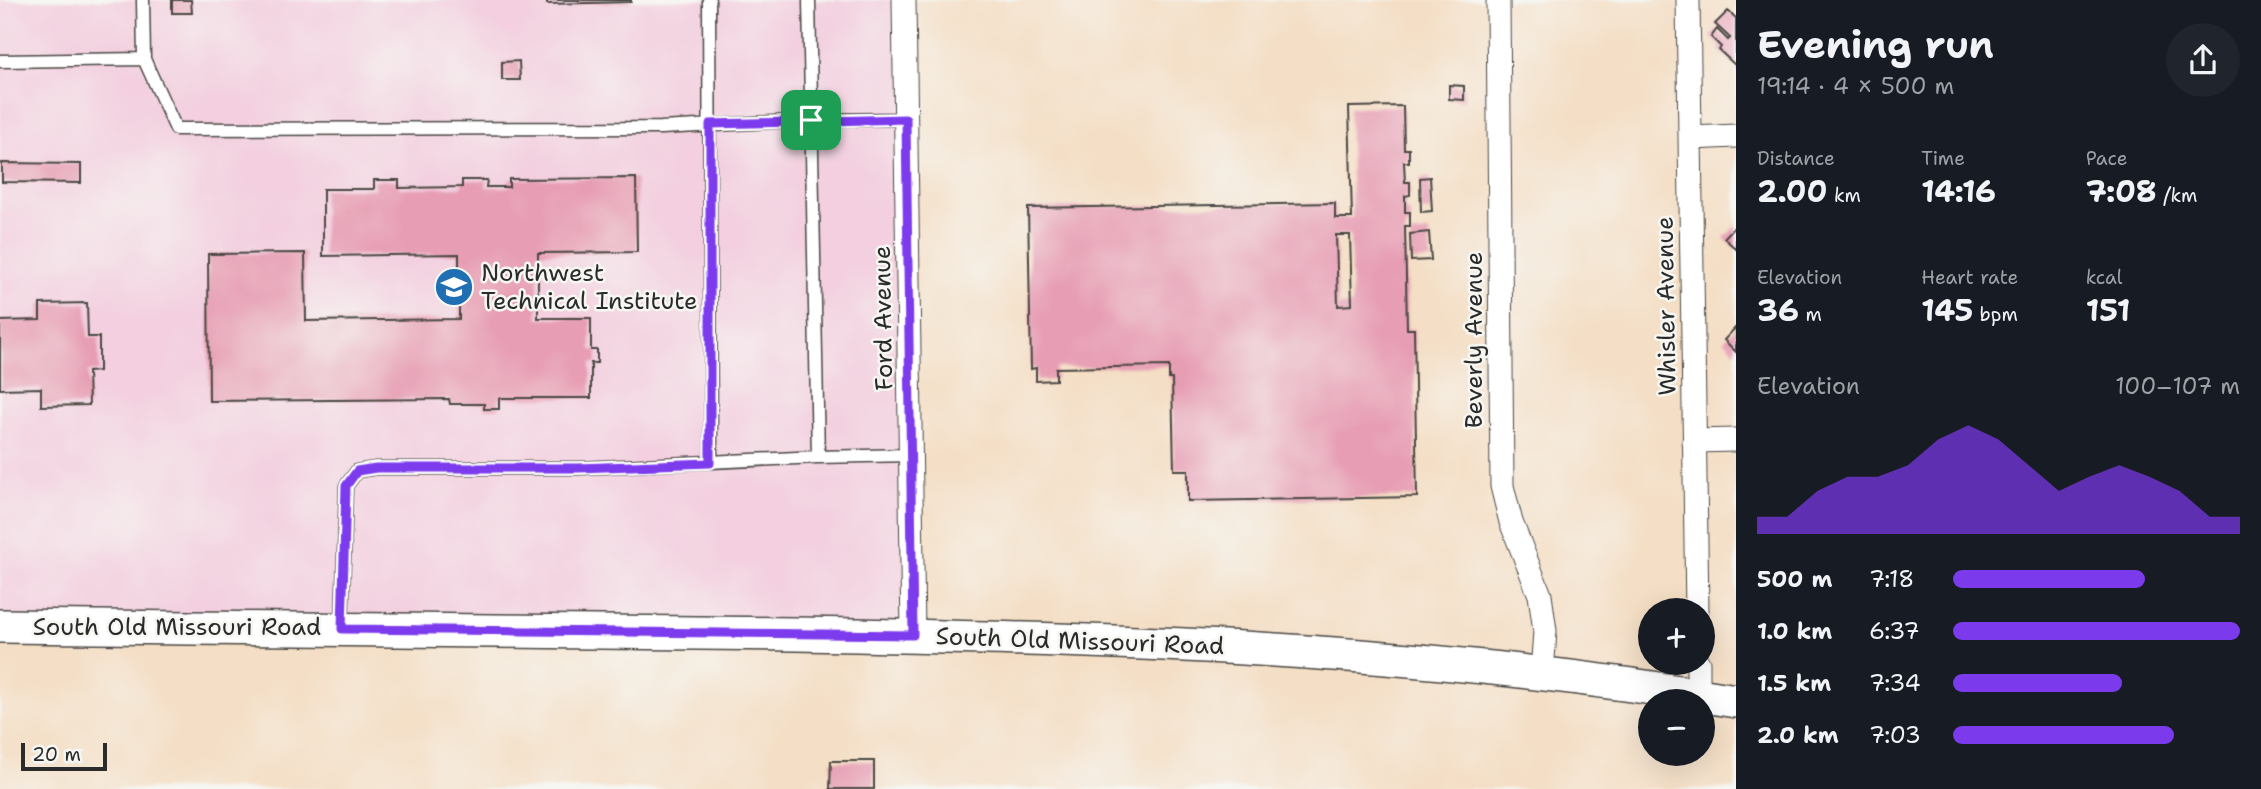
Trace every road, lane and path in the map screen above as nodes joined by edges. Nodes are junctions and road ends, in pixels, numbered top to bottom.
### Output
1 (143, 0) edge
2 (709, 0) edge
3 (809, 0) edge
4 (904, 0) edge
5 (1498, 0) edge
6 (1688, 0) edge
7 (144, 59) junction
8 (0, 61) edge
9 (906, 119) junction
10 (811, 120) junction
11 (710, 124) junction
12 (1736, 136) edge
13 (1691, 138) junction
14 (1736, 440) edge
15 (1694, 441) junction
16 (911, 455) junction
17 (818, 457) junction
18 (710, 463) junction
19 (1697, 598) edge
20 (0, 626) edge
21 (342, 629) junction
22 (913, 635) junction
23 (1542, 673) junction
24 (1698, 679) edge
25 (1736, 701) edge

1 - 7 lane
2 - 11 lane
3 - 10 lane
4 - 9 street, Ford Avenue
5 - 23 street, Beverly Avenue
6 - 13 street, Whisler Avenue
7 - 8 lane
7 - 11 lane
9 - 10 lane
9 - 16 street, Ford Avenue
10 - 11 lane
10 - 17 lane
11 - 18 lane
12 - 13 street
13 - 15 street, Whisler Avenue
14 - 15 street
15 - 19 street, Whisler Avenue
16 - 17 lane
16 - 22 street, Ford Avenue
17 - 18 lane
18 - 21 lane
20 - 21 main road, South Old Missouri Road
21 - 22 main road, South Old Missouri Road
22 - 23 main road, South Old Missouri Road
23 - 24 main road, South Old Missouri Road
24 - 25 main road, South Old Missouri Road

